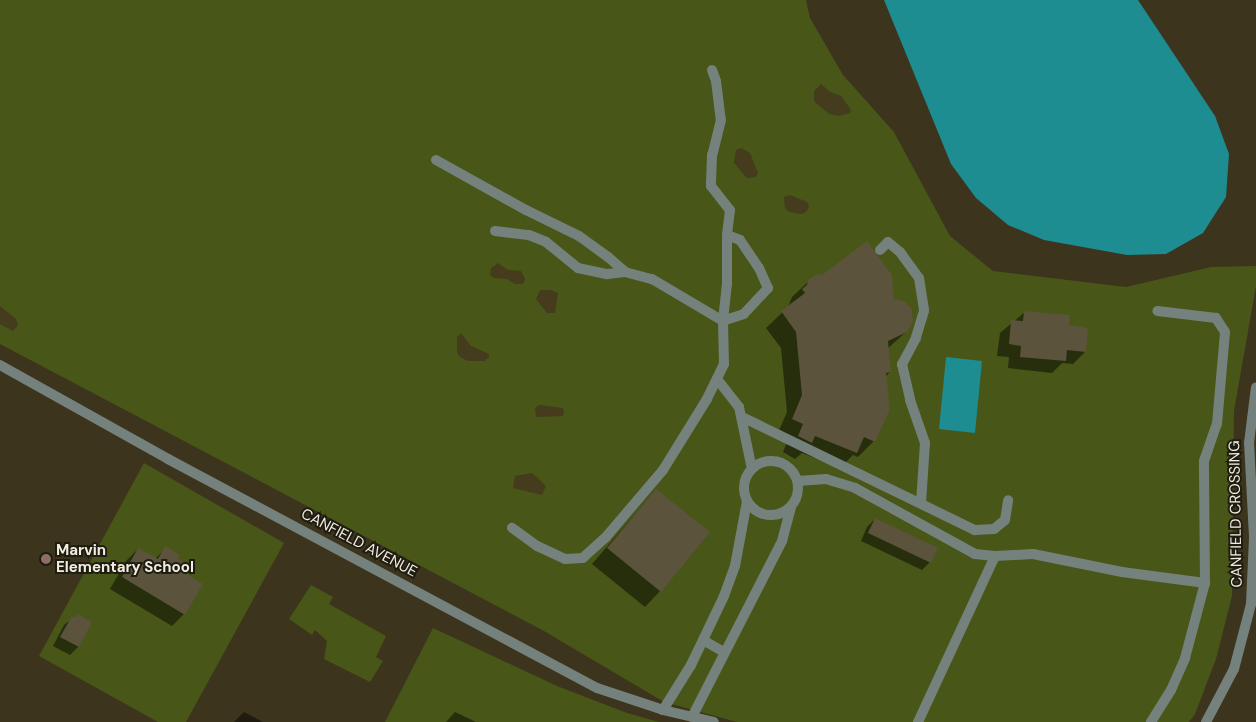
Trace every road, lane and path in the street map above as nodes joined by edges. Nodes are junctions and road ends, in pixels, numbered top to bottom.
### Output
1 (712, 70) dead end
2 (436, 160) dead end
3 (495, 231) dead end
4 (727, 235) junction
5 (880, 250) dead end
6 (625, 272) junction
7 (1157, 311) dead end
8 (723, 320) junction
9 (0, 365) edge
10 (717, 379) junction
11 (1256, 386) edge
12 (742, 417) junction
13 (752, 468) junction
14 (798, 481) junction
15 (1008, 500) dead end
16 (747, 501) junction
17 (921, 503) junction
18 (791, 507) junction
19 (512, 528) dead end
20 (995, 556) junction
21 (1205, 583) junction
22 (703, 640) junction
23 (724, 652) junction
24 (663, 710) junction
25 (692, 717) junction
26 (714, 722) edge
27 (918, 722) edge
28 (1151, 722) edge
29 (1206, 722) edge

1 - 4 street
2 - 6 street
3 - 6 street
4 - 8 street
4 - 8 street
5 - 17 street
6 - 8 street
7 - 21 street
8 - 10 street
9 - 24 street, CANFIELD AVENUE
10 - 12 street
10 - 19 street
11 - 29 street, CANFIELD CROSSING
12 - 13 street
12 - 17 street
13 - 14 street
13 - 16 street
14 - 18 street
14 - 20 street
15 - 17 street
16 - 18 street
16 - 22 street
18 - 23 street
20 - 21 street
20 - 27 street
21 - 28 street
22 - 23 street
22 - 24 street
23 - 25 street
24 - 25 street, CANFIELD AVENUE
25 - 26 street, CANFIELD AVENUE

